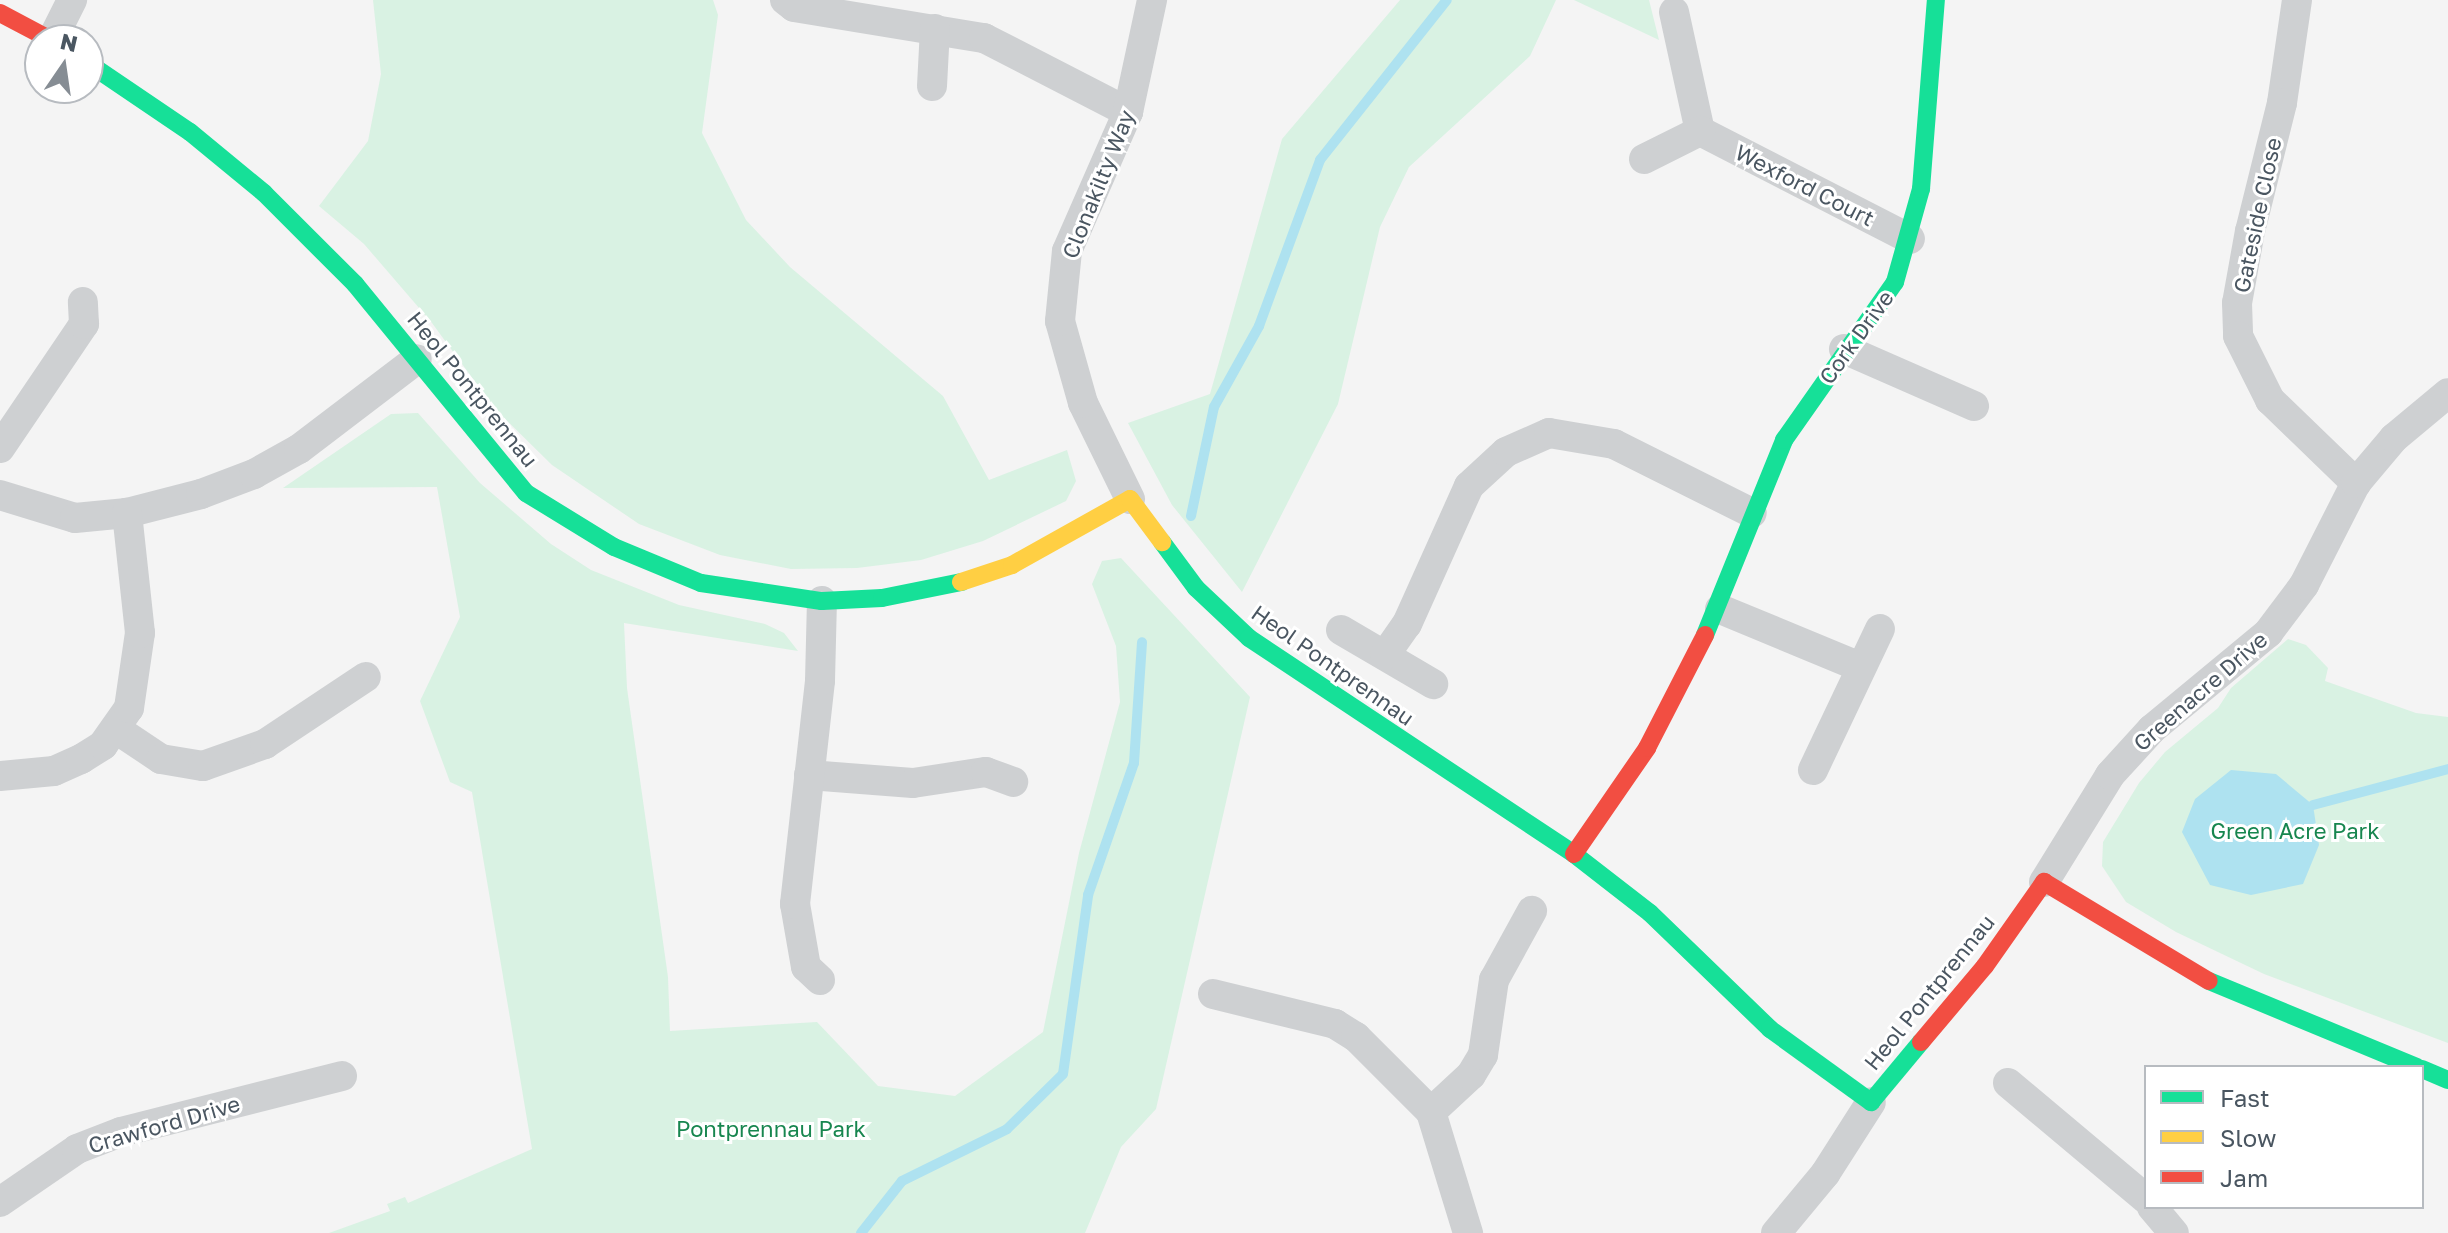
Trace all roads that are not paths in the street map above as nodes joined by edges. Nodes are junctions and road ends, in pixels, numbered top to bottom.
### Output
1 (72, 0) edge
2 (785, 0) edge
3 (1152, 0) edge
4 (1936, 0) edge
5 (2297, 0) edge
6 (1674, 12) dead end
7 (0, 13) edge
8 (59, 24) edge
9 (24, 26) edge
10 (935, 29) junction
11 (104, 74) edge
12 (932, 86) dead end
13 (1128, 112) junction
14 (1700, 131) junction
15 (1644, 159) dead end
16 (1910, 239) junction
17 (83, 302) dead end
18 (1844, 349) junction
19 (417, 359) junction
20 (2448, 393) edge
21 (1974, 406) dead end
22 (0, 448) edge
23 (2356, 483) junction
24 (0, 495) edge
25 (1130, 499) junction
26 (127, 513) junction
27 (1752, 513) junction
28 (822, 601) junction
29 (1720, 609) junction
30 (1880, 629) dead end
31 (1341, 630) dead end
32 (1385, 655) junction
33 (1860, 667) junction
34 (366, 677) dead end
35 (1433, 684) dead end
36 (116, 729) junction
37 (1813, 770) dead end
38 (809, 775) junction
39 (0, 776) edge
40 (1013, 782) dead end
41 (1574, 854) junction
42 (2044, 882) junction
43 (1532, 911) dead end
44 (820, 980) dead end
45 (1213, 994) dead end
46 (2411, 1065) edge
47 (2424, 1070) edge
48 (342, 1076) dead end
49 (2448, 1080) edge
50 (2008, 1083) dead end
51 (1871, 1102) junction
52 (1431, 1112) junction
53 (2144, 1197) edge
54 (0, 1202) edge
55 (2154, 1209) edge
56 (1468, 1233) edge
57 (1776, 1233) edge
58 (2174, 1233) edge

1 - 8 street
2 - 10 street
3 - 13 street, Clonakilty Way
4 - 16 street, Cork Drive
5 - 23 street, Gateside Close
6 - 14 street
7 - 9 street
10 - 12 street
10 - 13 street
11 - 19 street, Heol Pontprennau
13 - 25 street, Clonakilty Way
14 - 15 street
14 - 16 street, Wexford Court
16 - 18 street, Cork Drive
17 - 22 street
18 - 21 street
18 - 27 street, Cork Drive
19 - 26 street
19 - 28 street, Heol Pontprennau
20 - 23 street, Greenacre Drive
23 - 42 street, Greenacre Drive
24 - 26 street
25 - 28 street, Heol Pontprennau
25 - 41 street, Heol Pontprennau
26 - 36 street
27 - 29 street, Cork Drive
27 - 32 street
28 - 38 street
29 - 33 street
29 - 41 street, Cork Drive
30 - 33 street
31 - 32 street
32 - 35 street
33 - 37 street
34 - 36 street
36 - 39 street
38 - 40 street
38 - 44 street
41 - 51 street, Heol Pontprennau
42 - 46 street
42 - 51 street, Heol Pontprennau
43 - 52 street
45 - 52 street
47 - 49 street
48 - 54 street, Crawford Drive
50 - 53 street
51 - 57 street
52 - 56 street
55 - 58 street

